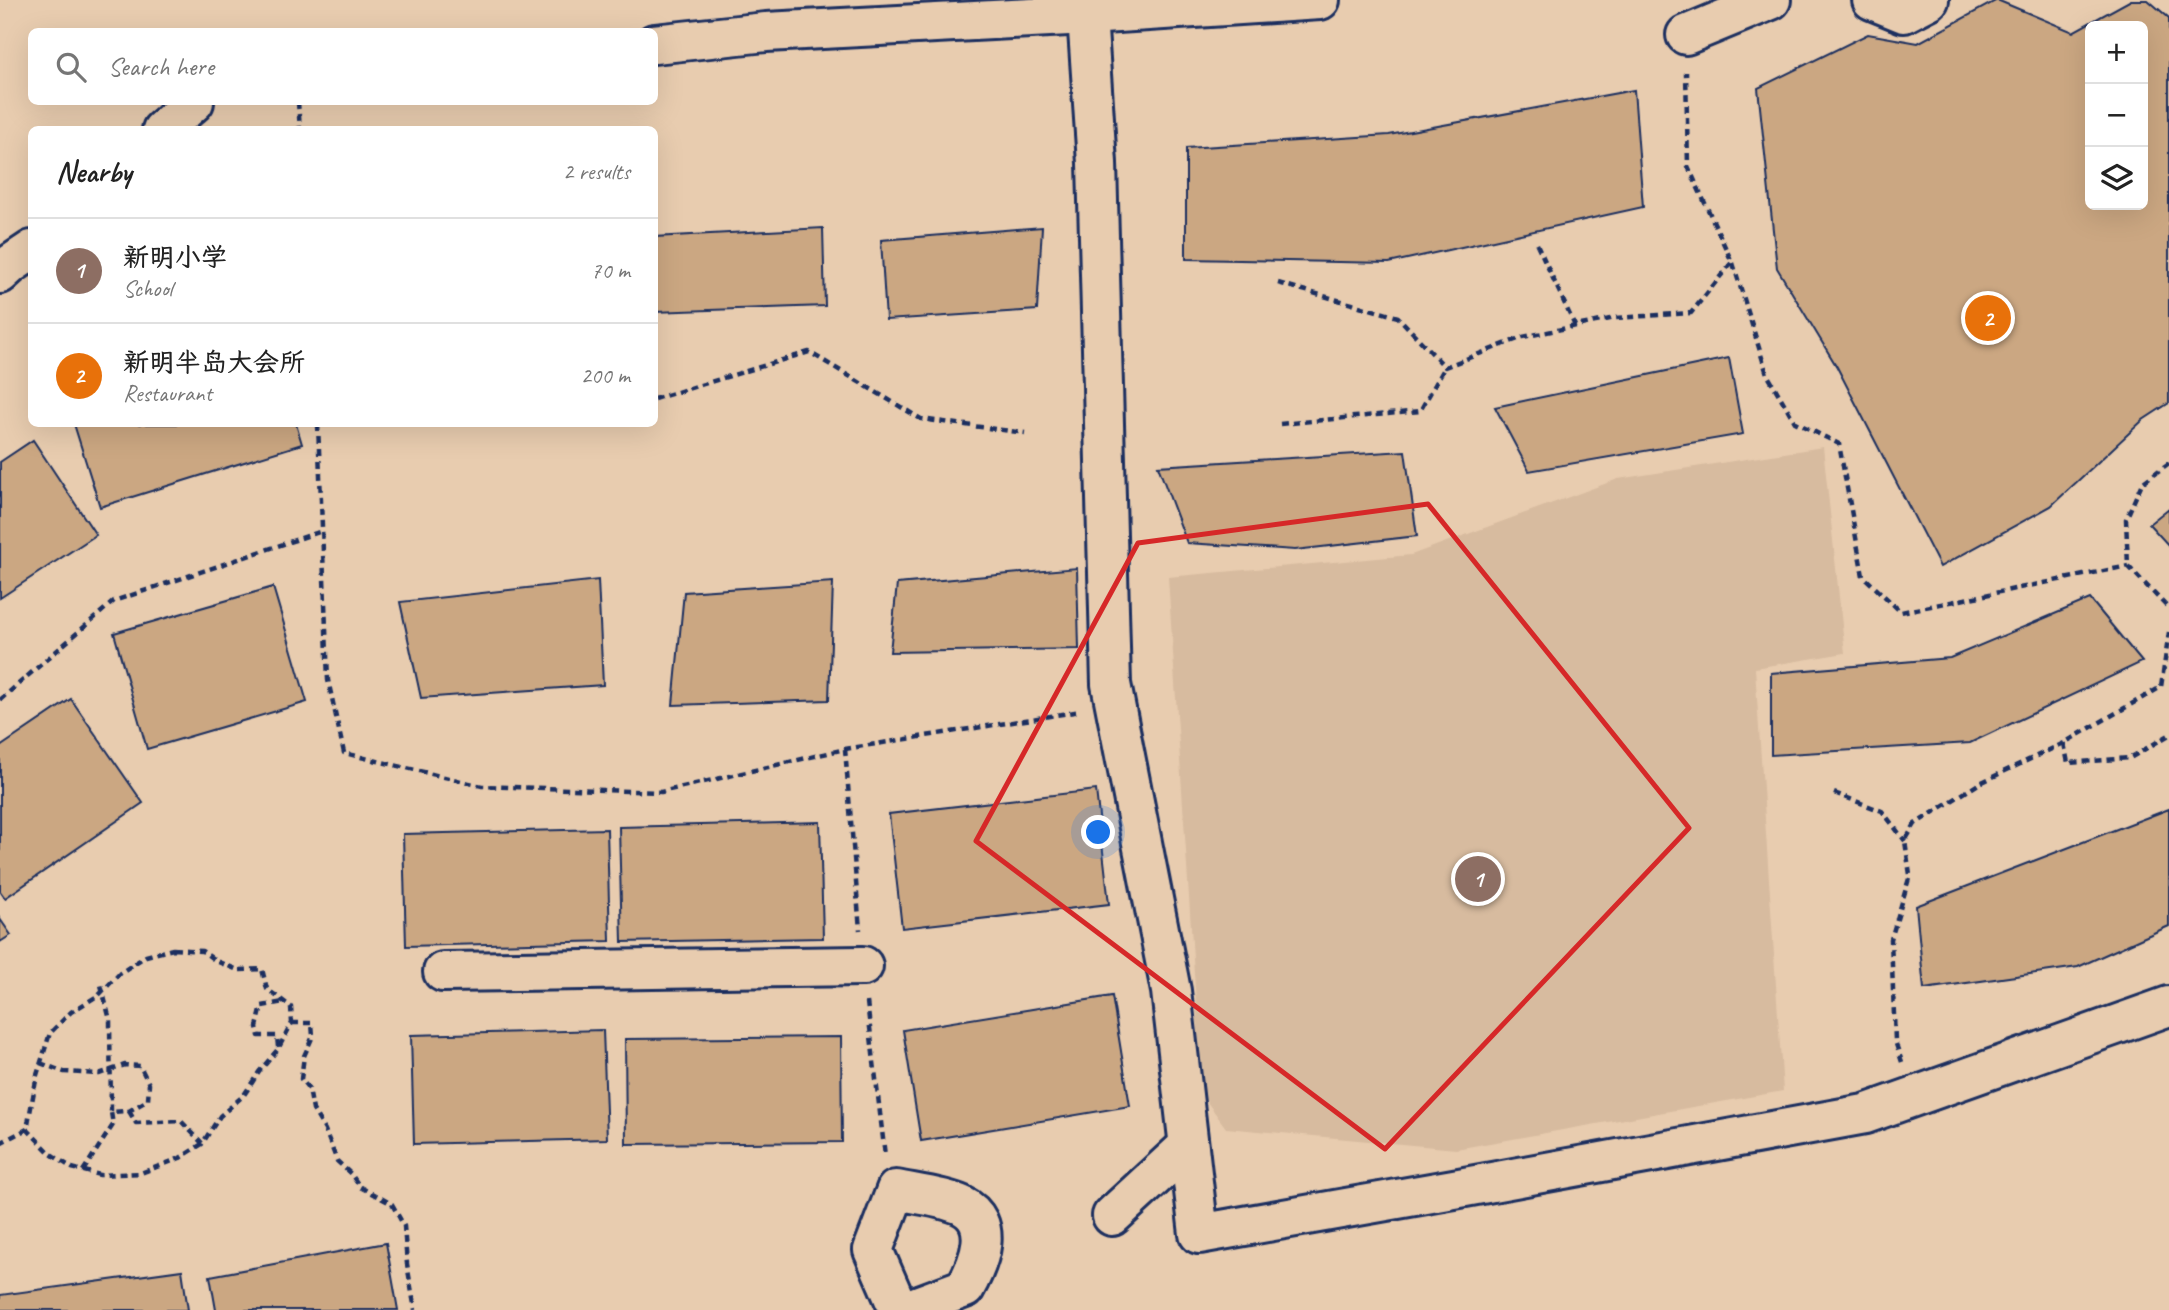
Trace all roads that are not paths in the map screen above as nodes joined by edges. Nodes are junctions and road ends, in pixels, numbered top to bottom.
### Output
1 (1320, 0) edge
2 (1771, 0) edge
3 (1872, 0) edge
4 (1929, 0) edge
5 (1087, 15) junction
6 (1686, 35) road end
7 (658, 44) edge
8 (191, 105) edge
9 (167, 126) edge
10 (28, 253) edge
11 (0, 274) edge
12 (863, 966) dead end
13 (443, 972) dead end
14 (2169, 1006) edge
15 (1188, 1146) junction
16 (1112, 1216) dead end
17 (899, 1310) edge
18 (906, 1310) edge

1 - 5 street
2 - 6 street
3 - 4 street
5 - 7 street
5 - 15 street
8 - 9 street
10 - 11 street
12 - 13 street
14 - 15 street
15 - 16 street
17 - 18 street

